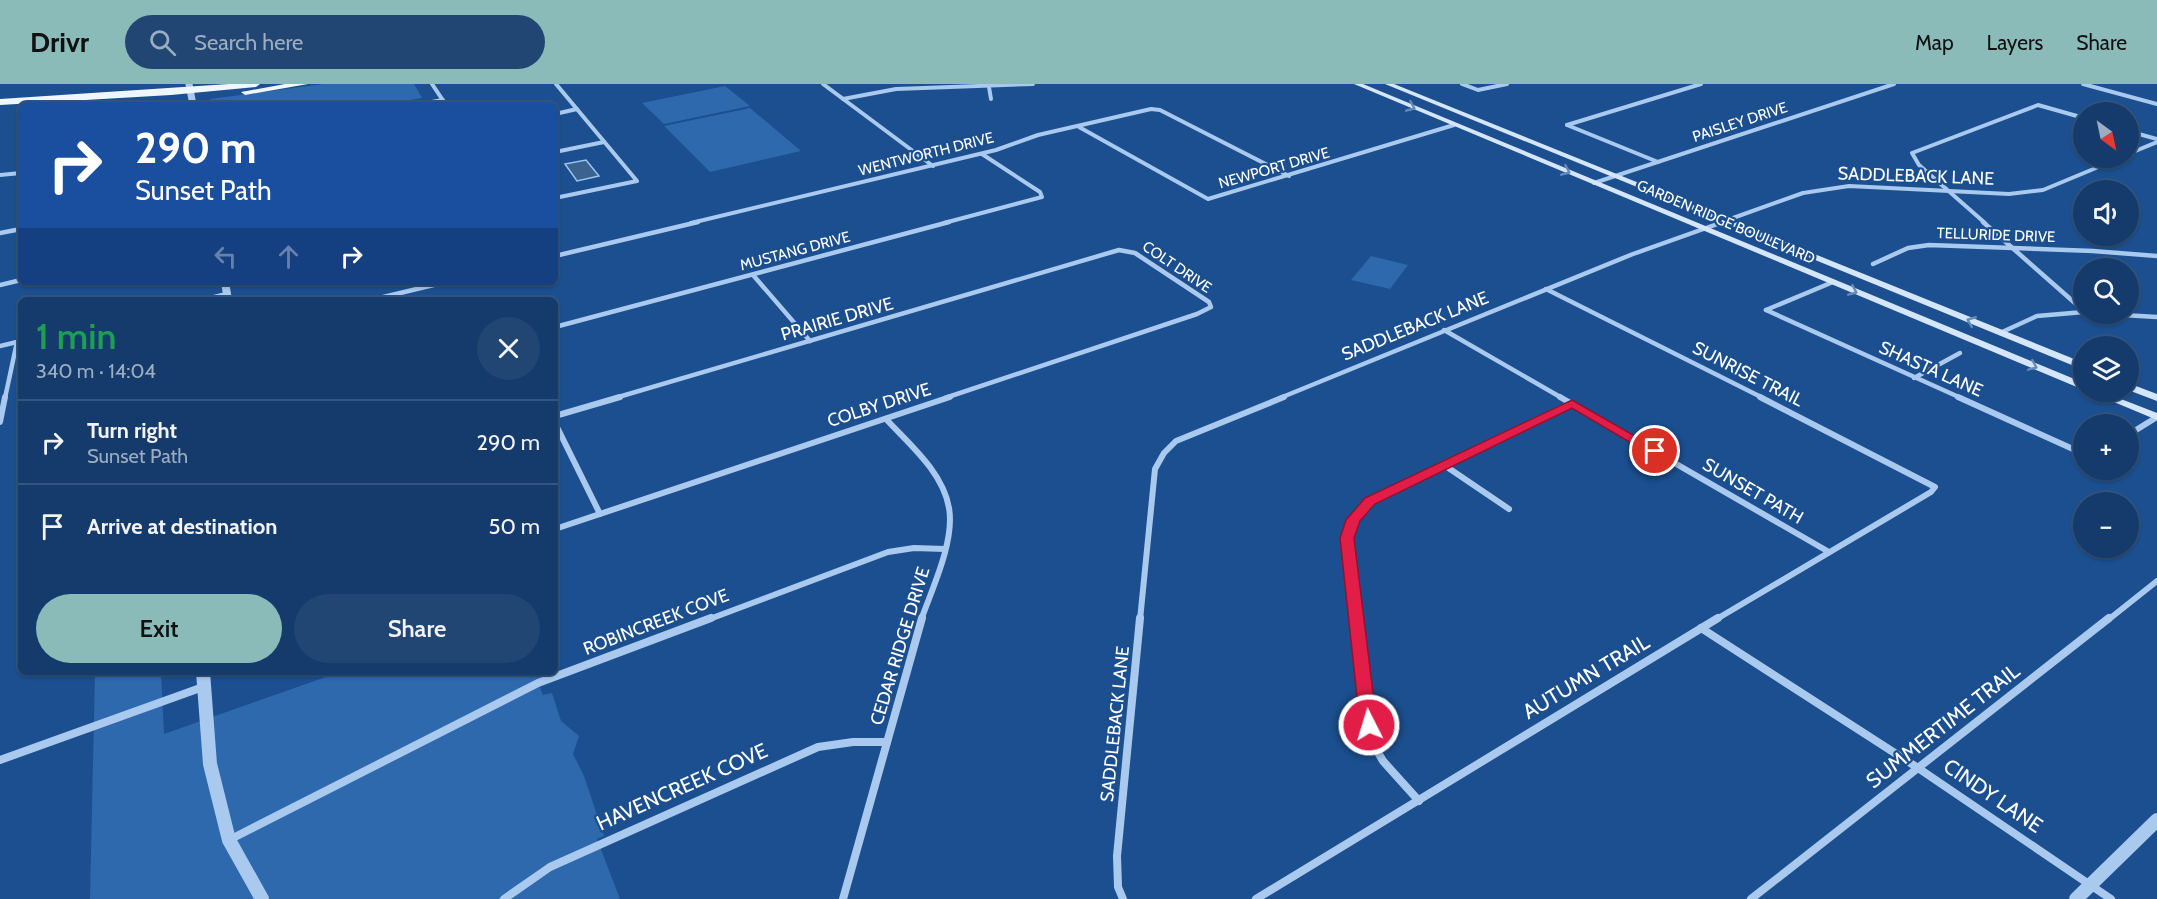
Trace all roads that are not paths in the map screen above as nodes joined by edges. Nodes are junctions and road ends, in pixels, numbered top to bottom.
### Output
1 (256, 84) edge
2 (304, 84) edge
3 (432, 84) edge
4 (556, 84) edge
5 (823, 84) edge
6 (1033, 84) edge
7 (1358, 84) edge
8 (1388, 84) edge
9 (1462, 84) edge
10 (1507, 84) edge
11 (1701, 84) edge
12 (1894, 84) edge
13 (2083, 84) edge
14 (989, 87) junction
15 (193, 95) edge
16 (843, 99) junction
17 (990, 99) dead end
18 (443, 100) joint
19 (0, 102) edge
20 (120, 102) edge
21 (431, 102) edge
22 (2157, 104) edge
23 (18, 108) edge
24 (0, 109) edge
25 (577, 110) junction
26 (558, 113) edge
27 (2073, 115) edge
28 (1454, 125) junction
29 (1078, 126) junction
30 (2139, 134) edge
31 (1523, 139) junction
32 (2157, 140) edge
33 (604, 142) junction
34 (1502, 145) junction
35 (2139, 149) edge
36 (558, 151) edge
37 (982, 154) junction
38 (1658, 162) junction
39 (933, 166) junction
40 (2095, 168) edge
41 (18, 174) edge
42 (0, 175) edge
43 (1289, 176) junction
44 (1615, 176) junction
45 (1594, 183) junction
46 (1950, 190) junction
47 (558, 197) edge
48 (1723, 220) junction
49 (1702, 228) junction
50 (18, 230) edge
51 (0, 233) edge
52 (2011, 247) junction
53 (1126, 249) joint
54 (558, 255) edge
55 (2157, 256) edge
56 (1873, 264) dead end
57 (753, 275) junction
58 (18, 281) edge
59 (1833, 282) junction
60 (0, 285) edge
61 (434, 285) edge
62 (1546, 289) junction
63 (384, 297) edge
64 (2073, 302) edge
65 (1211, 307) joint
66 (2073, 313) edge
67 (2139, 316) edge
68 (2157, 317) edge
69 (558, 326) edge
70 (1444, 330) junction
71 (2000, 333) junction
72 (18, 341) edge
73 (810, 341) junction
74 (18, 345) edge
75 (0, 346) edge
76 (1960, 353) dead end
77 (2073, 363) edge
78 (1914, 378) junction
79 (2073, 382) edge
80 (2139, 391) edge
81 (2157, 398) edge
82 (2120, 402) edge
83 (1572, 403) junction
84 (2, 408) edge
85 (558, 415) edge
86 (2157, 417) edge
87 (886, 419) junction
88 (0, 422) edge
89 (2139, 428) edge
90 (558, 429) edge
91 (2073, 449) edge
92 (1443, 465) junction
93 (1935, 487) joint
94 (1509, 509) dead end
95 (600, 514) junction
96 (558, 528) edge
97 (945, 549) junction
98 (1829, 552) junction
99 (2157, 581) edge
100 (1701, 628) junction
101 (203, 675) edge
102 (204, 687) junction
103 (886, 742) junction
104 (0, 760) edge
105 (1918, 768) junction
106 (1419, 801) junction
107 (2157, 820) edge
108 (229, 840) junction
109 (2090, 884) junction
110 (262, 899) edge
111 (504, 899) edge
112 (843, 899) edge
113 (1123, 899) edge
114 (1256, 899) edge
115 (1751, 899) edge
116 (2076, 899) edge
117 (2111, 899) edge

1 - 15 main road
2 - 15 main road
3 - 18 street
4 - 25 street
5 - 16 street
6 - 14 street
7 -> 28 main road, GARDEN RIDGE BOULEVARD
8 - 31 main road, GARDEN RIDGE BOULEVARD
9 - 10 street
11 - 38 street
12 - 38 street, PAISLEY DRIVE
13 - 22 street
14 - 16 street
14 - 17 street
15 - 19 main road
15 - 20 main road
16 - 39 street
18 - 21 street
23 - 24 main road
25 - 26 street
25 - 33 street
27 - 46 street
28 - 34 main road, GARDEN RIDGE BOULEVARD
28 - 43 street, NEWPORT DRIVE
29 - 37 street, WENTWORTH DRIVE
29 - 43 street, WENTWORTH DRIVE
29 - 43 street, NEWPORT DRIVE
30 - 32 street
31 - 34 main road
31 - 44 main road, GARDEN RIDGE BOULEVARD
32 - 35 street
33 - 36 street
33 - 47 street
34 -> 45 main road, GARDEN RIDGE BOULEVARD
37 - 39 street, WENTWORTH DRIVE
37 - 57 street, MUSTANG DRIVE
38 - 44 street, PAISLEY DRIVE
39 - 54 street, WENTWORTH DRIVE
40 - 46 street, SADDLEBACK LANE
41 - 42 street
44 - 45 street, PAISLEY DRIVE
44 - 48 main road, GARDEN RIDGE BOULEVARD
45 - 49 main road, GARDEN RIDGE BOULEVARD
46 - 48 street, SADDLEBACK LANE
46 - 52 street
48 - 49 street, SADDLEBACK LANE
71 -> 48 main road, GARDEN RIDGE BOULEVARD
49 - 59 main road, GARDEN RIDGE BOULEVARD
49 - 62 street, SADDLEBACK LANE
50 - 51 street
52 - 55 street, TELLURIDE DRIVE
52 - 56 street, TELLURIDE DRIVE
52 - 64 street
53 - 65 street, COLT DRIVE
53 - 73 street, PRAIRIE DRIVE
57 - 69 street, MUSTANG DRIVE
57 - 73 street
58 - 60 street
59 - 78 street, SHASTA LANE
59 -> 79 main road, GARDEN RIDGE BOULEVARD
61 - 63 street
62 - 70 street, SADDLEBACK LANE
62 - 93 street, SUNRISE TRAIL
65 - 87 street, COLBY DRIVE
66 - 71 street
67 - 68 street
70 - 83 street, SUNSET PATH
70 - 113 street, SADDLEBACK LANE
71 - 77 main road, GARDEN RIDGE BOULEVARD
72 - 75 street
73 - 85 street, PRAIRIE DRIVE
74 - 84 street
76 - 78 street
78 - 91 street, SHASTA LANE
80 - 81 main road
82 - 86 main road
83 - 92 street
83 - 98 street, SUNSET PATH
84 - 88 street
86 - 89 street
87 - 95 street, COLBY DRIVE
87 - 97 street, CEDAR RIDGE DRIVE
90 - 95 street
92 - 94 street
92 - 106 street
93 - 98 street, AUTUMN TRAIL
95 - 96 street, COLBY DRIVE
97 - 103 street, CEDAR RIDGE DRIVE
97 - 108 street, ROBINCREEK COVE
98 - 100 street, AUTUMN TRAIL
99 - 105 street, SUMMERTIME TRAIL
100 - 105 street, CINDY LANE
100 - 106 street, AUTUMN TRAIL
101 - 102 street
102 - 104 street
102 - 108 street
103 - 111 street, HAVENCREEK COVE
103 - 112 street, CEDAR RIDGE DRIVE
105 - 109 street, CINDY LANE
105 - 115 street, SUMMERTIME TRAIL
106 - 114 street, AUTUMN TRAIL
107 - 109 street
108 - 110 street
109 - 116 street
109 - 117 street, CINDY LANE

